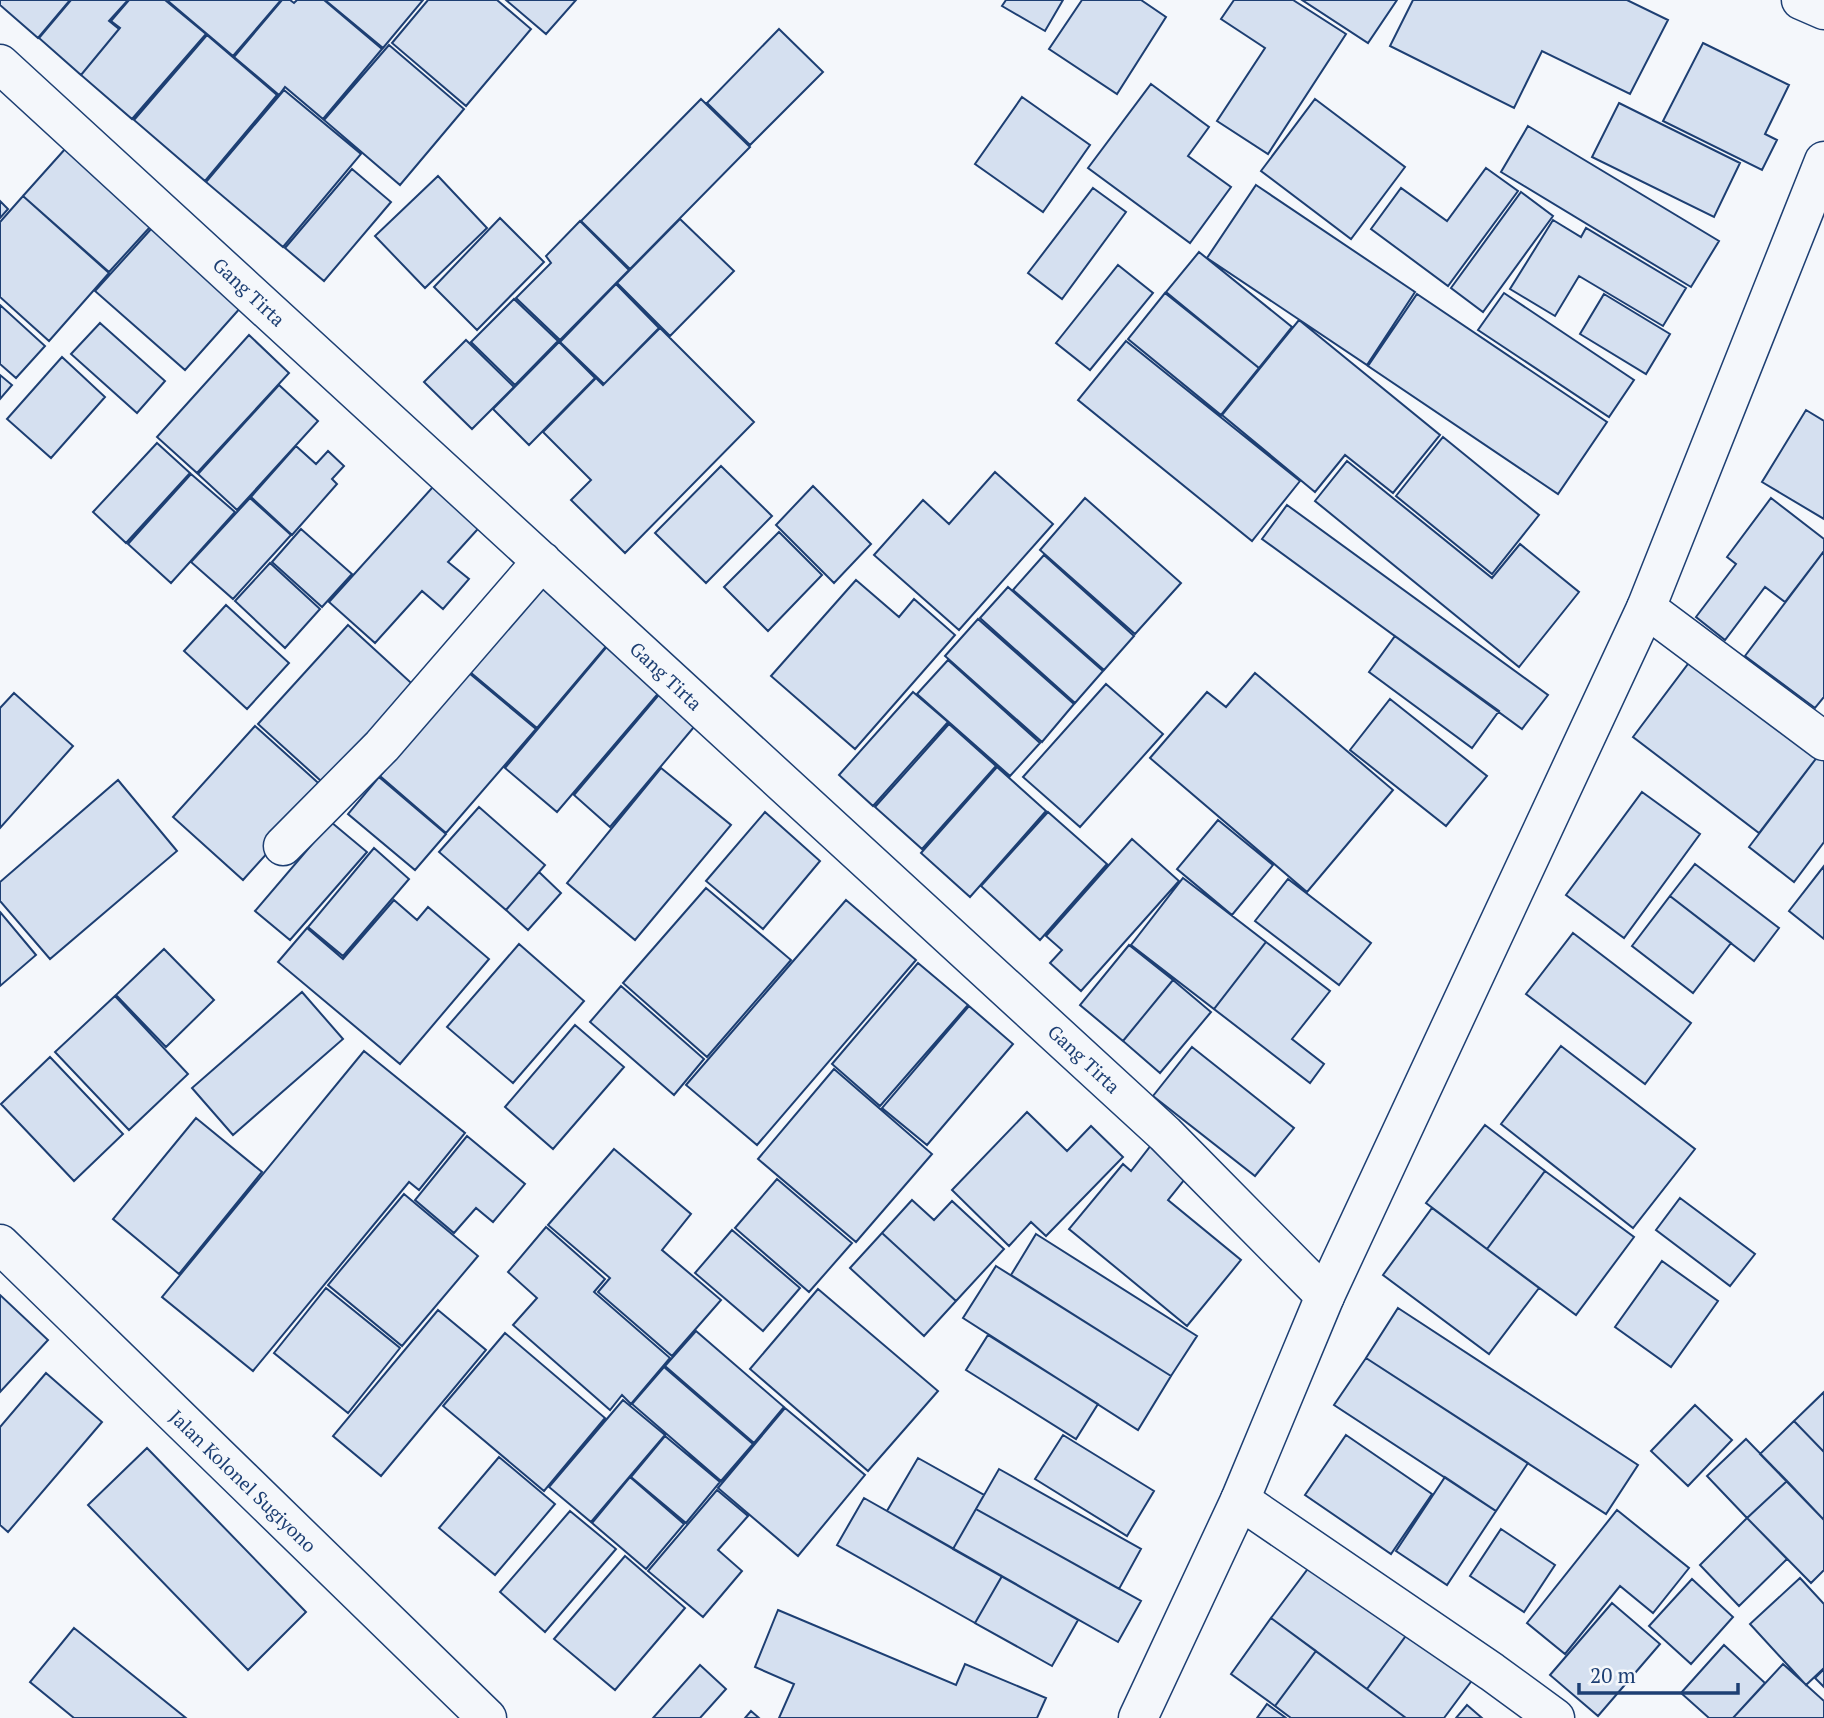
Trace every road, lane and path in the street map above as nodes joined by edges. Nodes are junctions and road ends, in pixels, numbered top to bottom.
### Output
1 (1801, 0) edge
2 (1824, 10) edge
3 (0, 64) edge
4 (1824, 161) edge
5 (541, 561) junction
6 (1646, 608) junction
7 (1824, 741) edge
8 (283, 846) dead end
9 (0, 1244) edge
10 (1325, 1296) junction
11 (1240, 1500) junction
12 (487, 1718) edge
13 (1138, 1718) edge
14 (1555, 1718) edge

1 - 2 street
3 - 5 street, Gang Tirta
4 - 6 street
5 - 8 street
5 - 10 street, Gang Tirta
6 - 7 street
6 - 10 street
9 - 12 street, Jalan Kolonel Sugiyono
10 - 11 street
11 - 13 street
11 - 14 street

